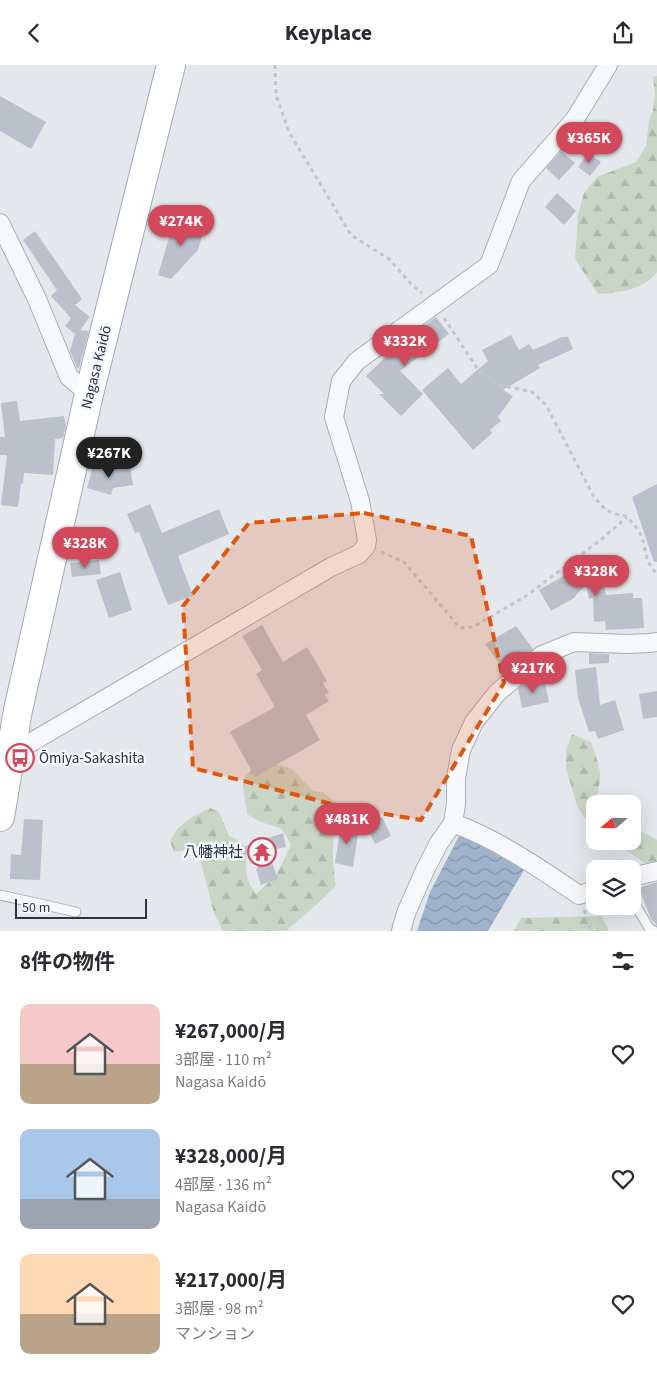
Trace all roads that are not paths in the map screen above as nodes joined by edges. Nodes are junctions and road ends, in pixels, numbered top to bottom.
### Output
1 (608, 65) edge
2 (169, 66) edge
3 (0, 223) edge
4 (89, 394) junction
5 (657, 642) edge
6 (5, 758) edge
7 (0, 817) edge
8 (453, 823) junction
9 (657, 871) edge
10 (641, 875) edge
11 (586, 893) edge
12 (0, 895) edge
13 (76, 913) dead end
14 (641, 914) edge
15 (401, 931) edge
16 (654, 931) edge

1 - 6 street
2 - 4 main road, Nagasa Kaidō
3 - 4 street
4 - 6 main road, Nagasa Kaidō
5 - 8 street
6 - 7 main road, Nagasa Kaidō
8 - 11 street
8 - 15 street
9 - 10 street
12 - 13 lane
14 - 16 lane

